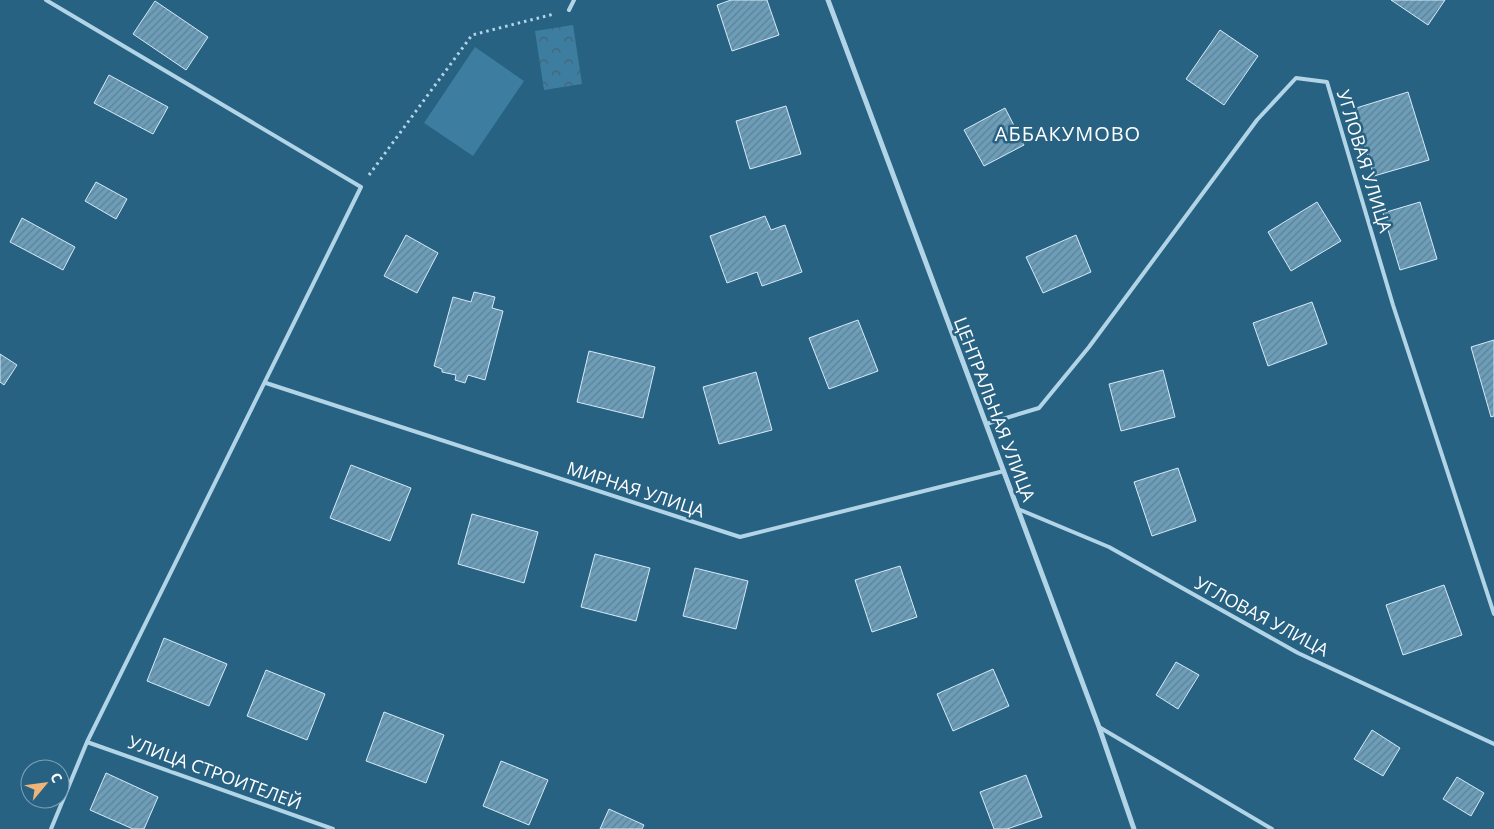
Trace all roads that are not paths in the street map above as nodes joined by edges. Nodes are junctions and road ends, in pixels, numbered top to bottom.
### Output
1 (46, 0) edge
2 (574, 0) edge
3 (828, 0) edge
4 (569, 10) road end
5 (266, 383) junction
6 (986, 424) junction
7 (1004, 471) junction
8 (1018, 509) junction
9 (1494, 614) edge
10 (1099, 727) junction
11 (87, 742) junction
12 (1494, 744) edge
13 (51, 829) edge
14 (333, 829) edge
15 (1134, 829) edge
16 (1272, 829) edge

1 - 5 lane
2 - 4 lane
3 - 6 street, ЦЕНТРАЛЬНАЯ УЛИЦА
5 - 7 lane, МИРНАЯ УЛИЦА
5 - 11 lane
6 - 7 street, ЦЕНТРАЛЬНАЯ УЛИЦА
6 - 9 lane, УГЛОВАЯ УЛИЦА
7 - 8 street, ЦЕНТРАЛЬНАЯ УЛИЦА
8 - 10 street, ЦЕНТРАЛЬНАЯ УЛИЦА
8 - 12 lane, УГЛОВАЯ УЛИЦА
10 - 15 street, ЦЕНТРАЛЬНАЯ УЛИЦА
10 - 16 lane
11 - 13 lane
11 - 14 lane, УЛИЦА СТРОИТЕЛЕЙ

